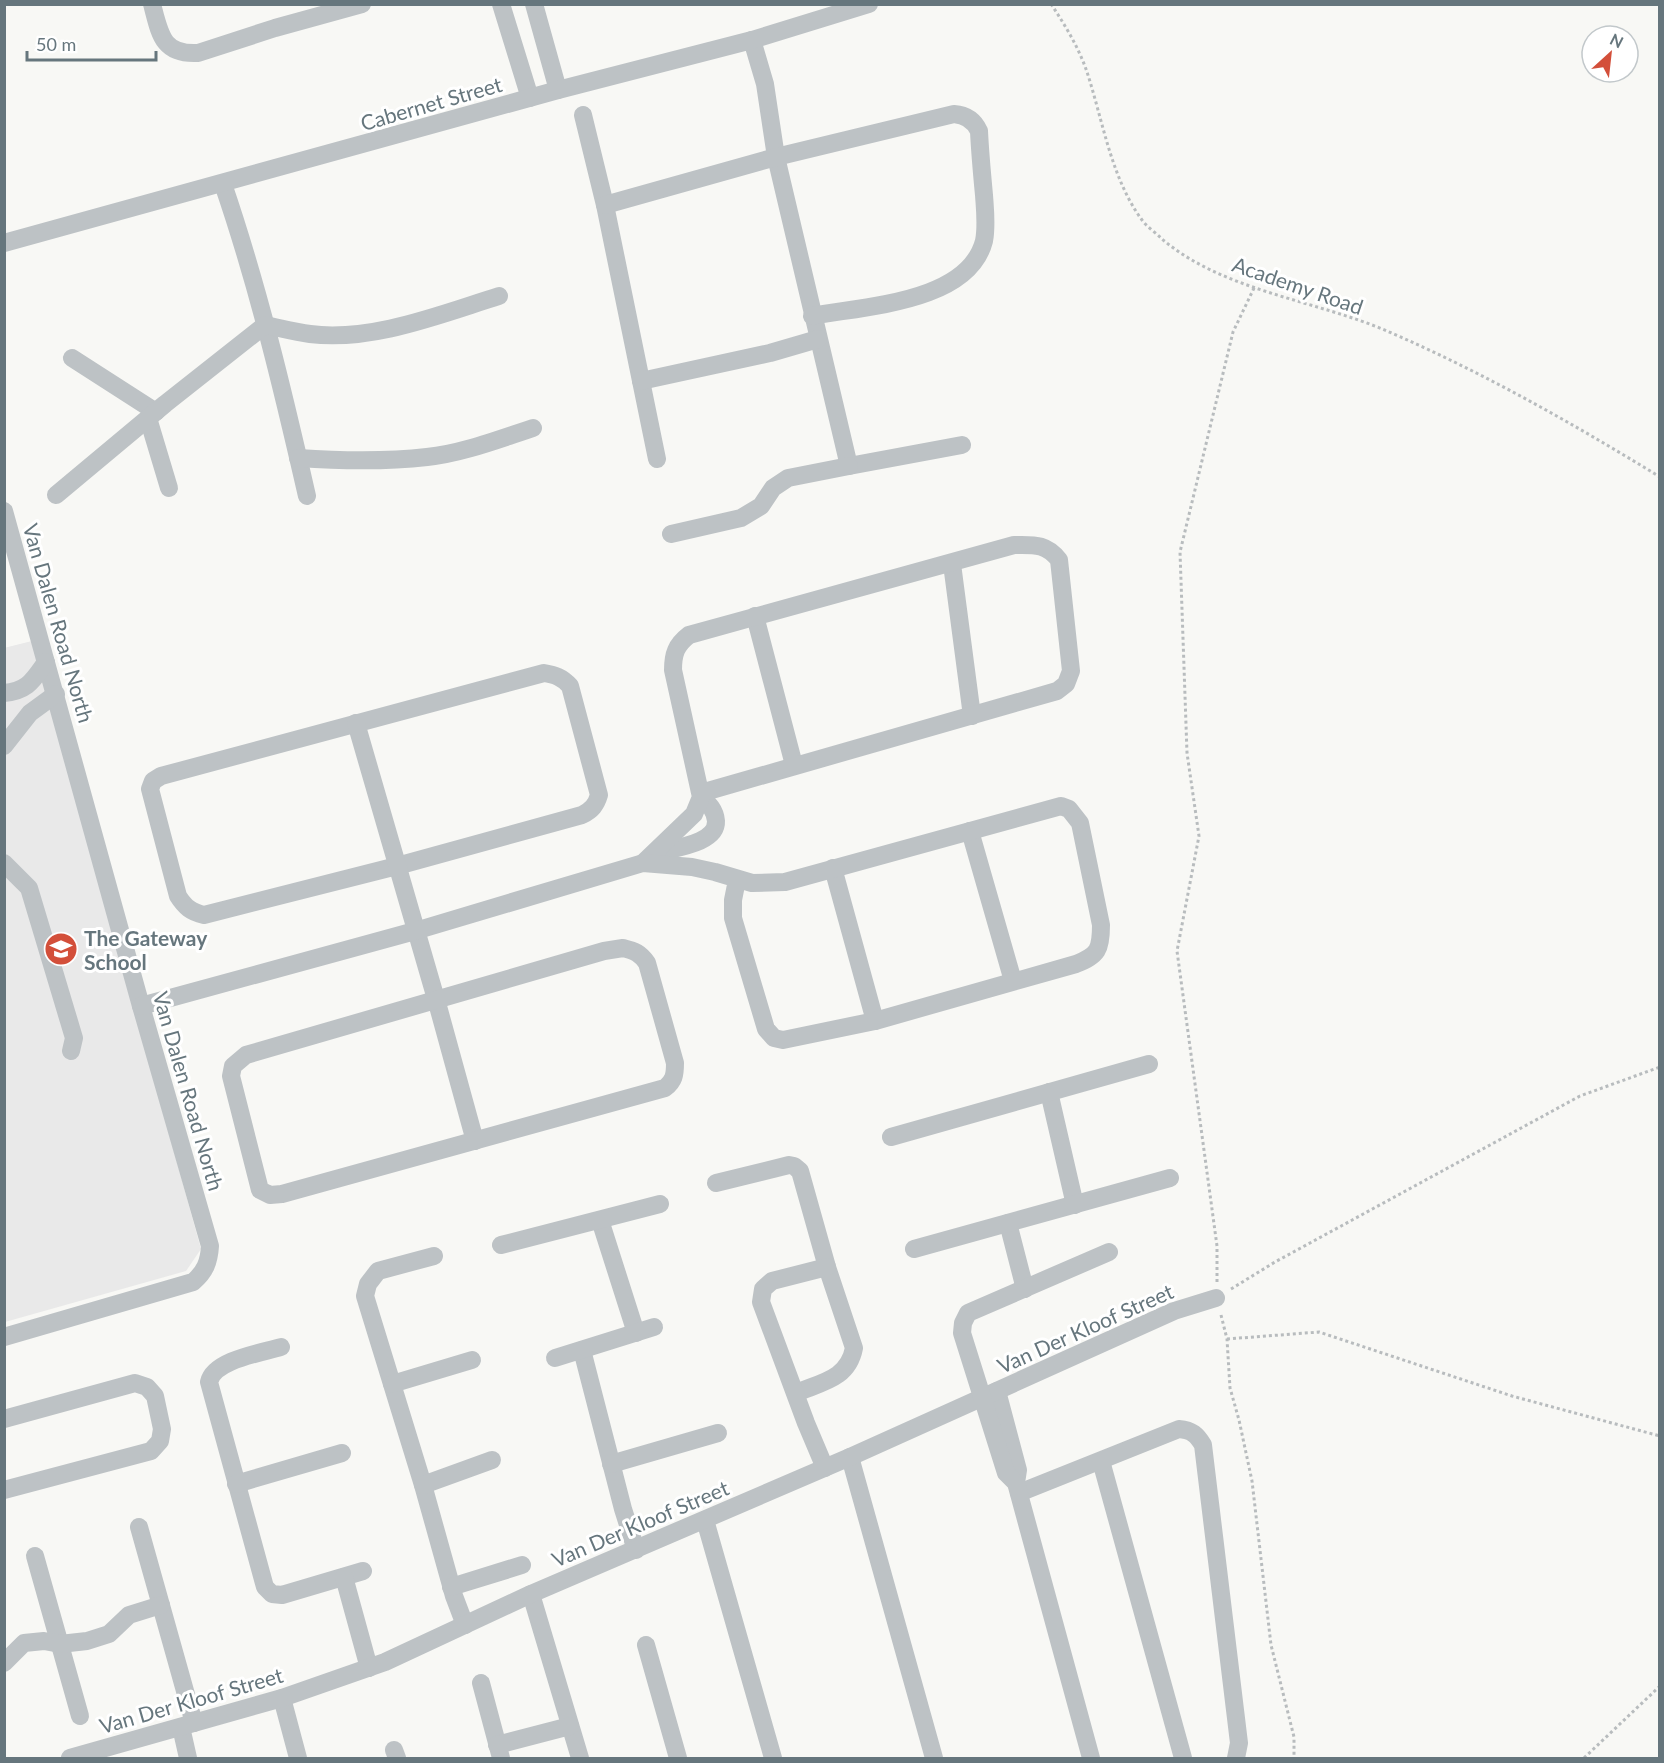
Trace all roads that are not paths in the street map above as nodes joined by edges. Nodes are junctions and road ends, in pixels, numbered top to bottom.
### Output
1 (152, 4) edge
2 (362, 4) edge
3 (501, 4) edge
4 (534, 4) edge
5 (869, 4) edge
6 (752, 40) junction
7 (558, 90) junction
8 (530, 99) junction
9 (583, 115) dead end
10 (776, 157) junction
11 (223, 184) junction
12 (605, 205) junction
13 (4, 243) edge
14 (500, 296) dead end
15 (812, 316) junction
16 (265, 325) junction
17 (818, 339) junction
18 (72, 358) dead end
19 (641, 381) junction
20 (152, 415) junction
21 (533, 428) dead end
22 (962, 445) dead end
23 (298, 458) junction
24 (657, 459) dead end
25 (849, 466) junction
26 (169, 488) dead end
27 (56, 495) dead end
28 (307, 496) dead end
29 (4, 511) edge
30 (672, 534) dead end
31 (952, 564) junction
32 (755, 616) junction
33 (46, 662) junction
34 (4, 693) edge
35 (56, 694) junction
36 (972, 716) junction
37 (356, 723) junction
38 (5, 744) edge
39 (794, 765) junction
40 (701, 795) junction
41 (970, 831) junction
42 (649, 858) junction
43 (4, 863) edge
44 (397, 866) junction
45 (833, 868) junction
46 (737, 880) junction
47 (415, 931) junction
48 (1013, 981) junction
49 (436, 999) junction
50 (141, 1006) junction
51 (875, 1021) junction
52 (71, 1051) dead end
53 (1149, 1064) dead end
54 (1049, 1092) junction
55 (891, 1137) dead end
56 (475, 1141) junction
57 (1170, 1178) dead end
58 (716, 1183) dead end
59 (660, 1204) dead end
60 (1075, 1205) junction
61 (600, 1220) junction
62 (1008, 1223) junction
63 (501, 1245) dead end
64 (914, 1250) dead end
65 (1109, 1252) dead end
66 (435, 1256) dead end
67 (827, 1267) junction
68 (1025, 1289) junction
69 (1216, 1298) road end
70 (654, 1327) dead end
71 (636, 1333) junction
72 (4, 1336) edge
73 (281, 1347) dead end
74 (582, 1350) junction
75 (555, 1358) dead end
76 (472, 1360) dead end
77 (392, 1384) junction
78 (796, 1393) junction
79 (990, 1394) junction
80 (4, 1419) edge
81 (718, 1433) dead end
82 (342, 1453) dead end
83 (850, 1457) junction
84 (492, 1460) dead end
85 (1101, 1461) junction
86 (611, 1464) junction
87 (825, 1468) junction
88 (236, 1484) junction
89 (423, 1485) junction
90 (1017, 1488) junction
91 (4, 1490) edge
92 (705, 1520) junction
93 (139, 1527) dead end
94 (636, 1550) junction
95 (35, 1556) dead end
96 (522, 1564) dead end
97 (363, 1571) dead end
98 (344, 1577) junction
99 (451, 1587) junction
100 (531, 1594) junction
101 (161, 1605) junction
102 (465, 1625) junction
103 (60, 1644) junction
104 (646, 1646) dead end
105 (4, 1663) edge
106 (369, 1668) junction
107 (480, 1683) dead end
108 (282, 1698) junction
109 (80, 1716) dead end
110 (187, 1725) junction
111 (570, 1726) junction
112 (499, 1752) edge
113 (70, 1758) edge
114 (188, 1758) edge
115 (298, 1758) edge
116 (579, 1758) edge
117 (678, 1758) edge
118 (773, 1758) edge
119 (934, 1758) edge
120 (1091, 1758) edge
121 (1183, 1758) edge
122 (1236, 1758) edge

1 - 2 street
3 - 8 street
4 - 7 street
5 - 6 street, Cabernet Street
6 - 7 street, Cabernet Street
6 - 10 street
7 - 8 street, Cabernet Street
8 - 11 street, Cabernet Street
9 - 12 street
10 - 12 street
10 - 15 street
10 - 15 street
11 - 13 street, Cabernet Street
11 - 16 street
12 - 19 street
14 - 16 street
15 - 17 street
16 - 20 street
16 - 23 street
17 - 19 street
17 - 25 street
18 - 20 street
19 - 24 street
20 - 26 street
20 - 27 street
21 - 23 street
22 - 25 street
23 - 28 street
25 - 30 street
29 - 33 street, Van Dalen Road North
31 - 32 street
31 - 36 street
31 - 36 street
32 - 39 street
32 - 40 street
33 - 34 street
33 - 35 street, Van Dalen Road North
35 - 38 street
35 - 50 street, Van Dalen Road North
36 - 39 street
37 - 44 street
37 - 44 street
37 - 44 street
39 - 40 street
40 - 42 street
40 - 42 street
41 - 45 street
41 - 48 street
41 - 48 street
42 - 46 street
42 - 47 street
43 - 52 street
44 - 47 street
45 - 46 street
45 - 51 street
46 - 51 street
47 - 49 street
47 - 50 street
48 - 51 street
49 - 56 street
49 - 56 street
49 - 56 street
50 - 72 street, Van Dalen Road North
53 - 54 street
54 - 55 street
54 - 60 street
57 - 60 street
58 - 67 street
59 - 61 street
60 - 62 street
61 - 63 street
61 - 71 street
62 - 64 street
62 - 68 street
65 - 68 street
66 - 77 street
67 - 78 street
67 - 78 street
68 - 79 street
69 - 79 street, Van Der Kloof Street
70 - 71 street
71 - 74 street
73 - 88 street
74 - 75 street
74 - 86 street
76 - 77 street
77 - 89 street
78 - 87 street
79 - 83 street, Van Der Kloof Street
79 - 90 street
80 - 91 street
81 - 86 street
82 - 88 street
83 - 87 street, Van Der Kloof Street
83 - 119 street
84 - 89 street
85 - 90 street
85 - 121 street
85 - 122 street
86 - 94 street
87 - 92 street, Van Der Kloof Street
88 - 98 street
89 - 99 street
90 - 120 street
92 - 94 street, Van Der Kloof Street
92 - 118 street
93 - 101 street
94 - 100 street, Van Der Kloof Street
95 - 103 street
96 - 99 street
97 - 98 street
98 - 106 street
99 - 102 street
100 - 102 street, Van Der Kloof Street
100 - 111 street
101 - 103 street
101 - 110 street
102 - 106 street, Van Der Kloof Street
103 - 105 street
103 - 109 street
104 - 117 street
106 - 108 street, Van Der Kloof Street
107 - 112 street
108 - 110 street, Van Der Kloof Street
108 - 115 street
110 - 113 street, Van Der Kloof Street
110 - 114 street
111 - 112 street
111 - 116 street

